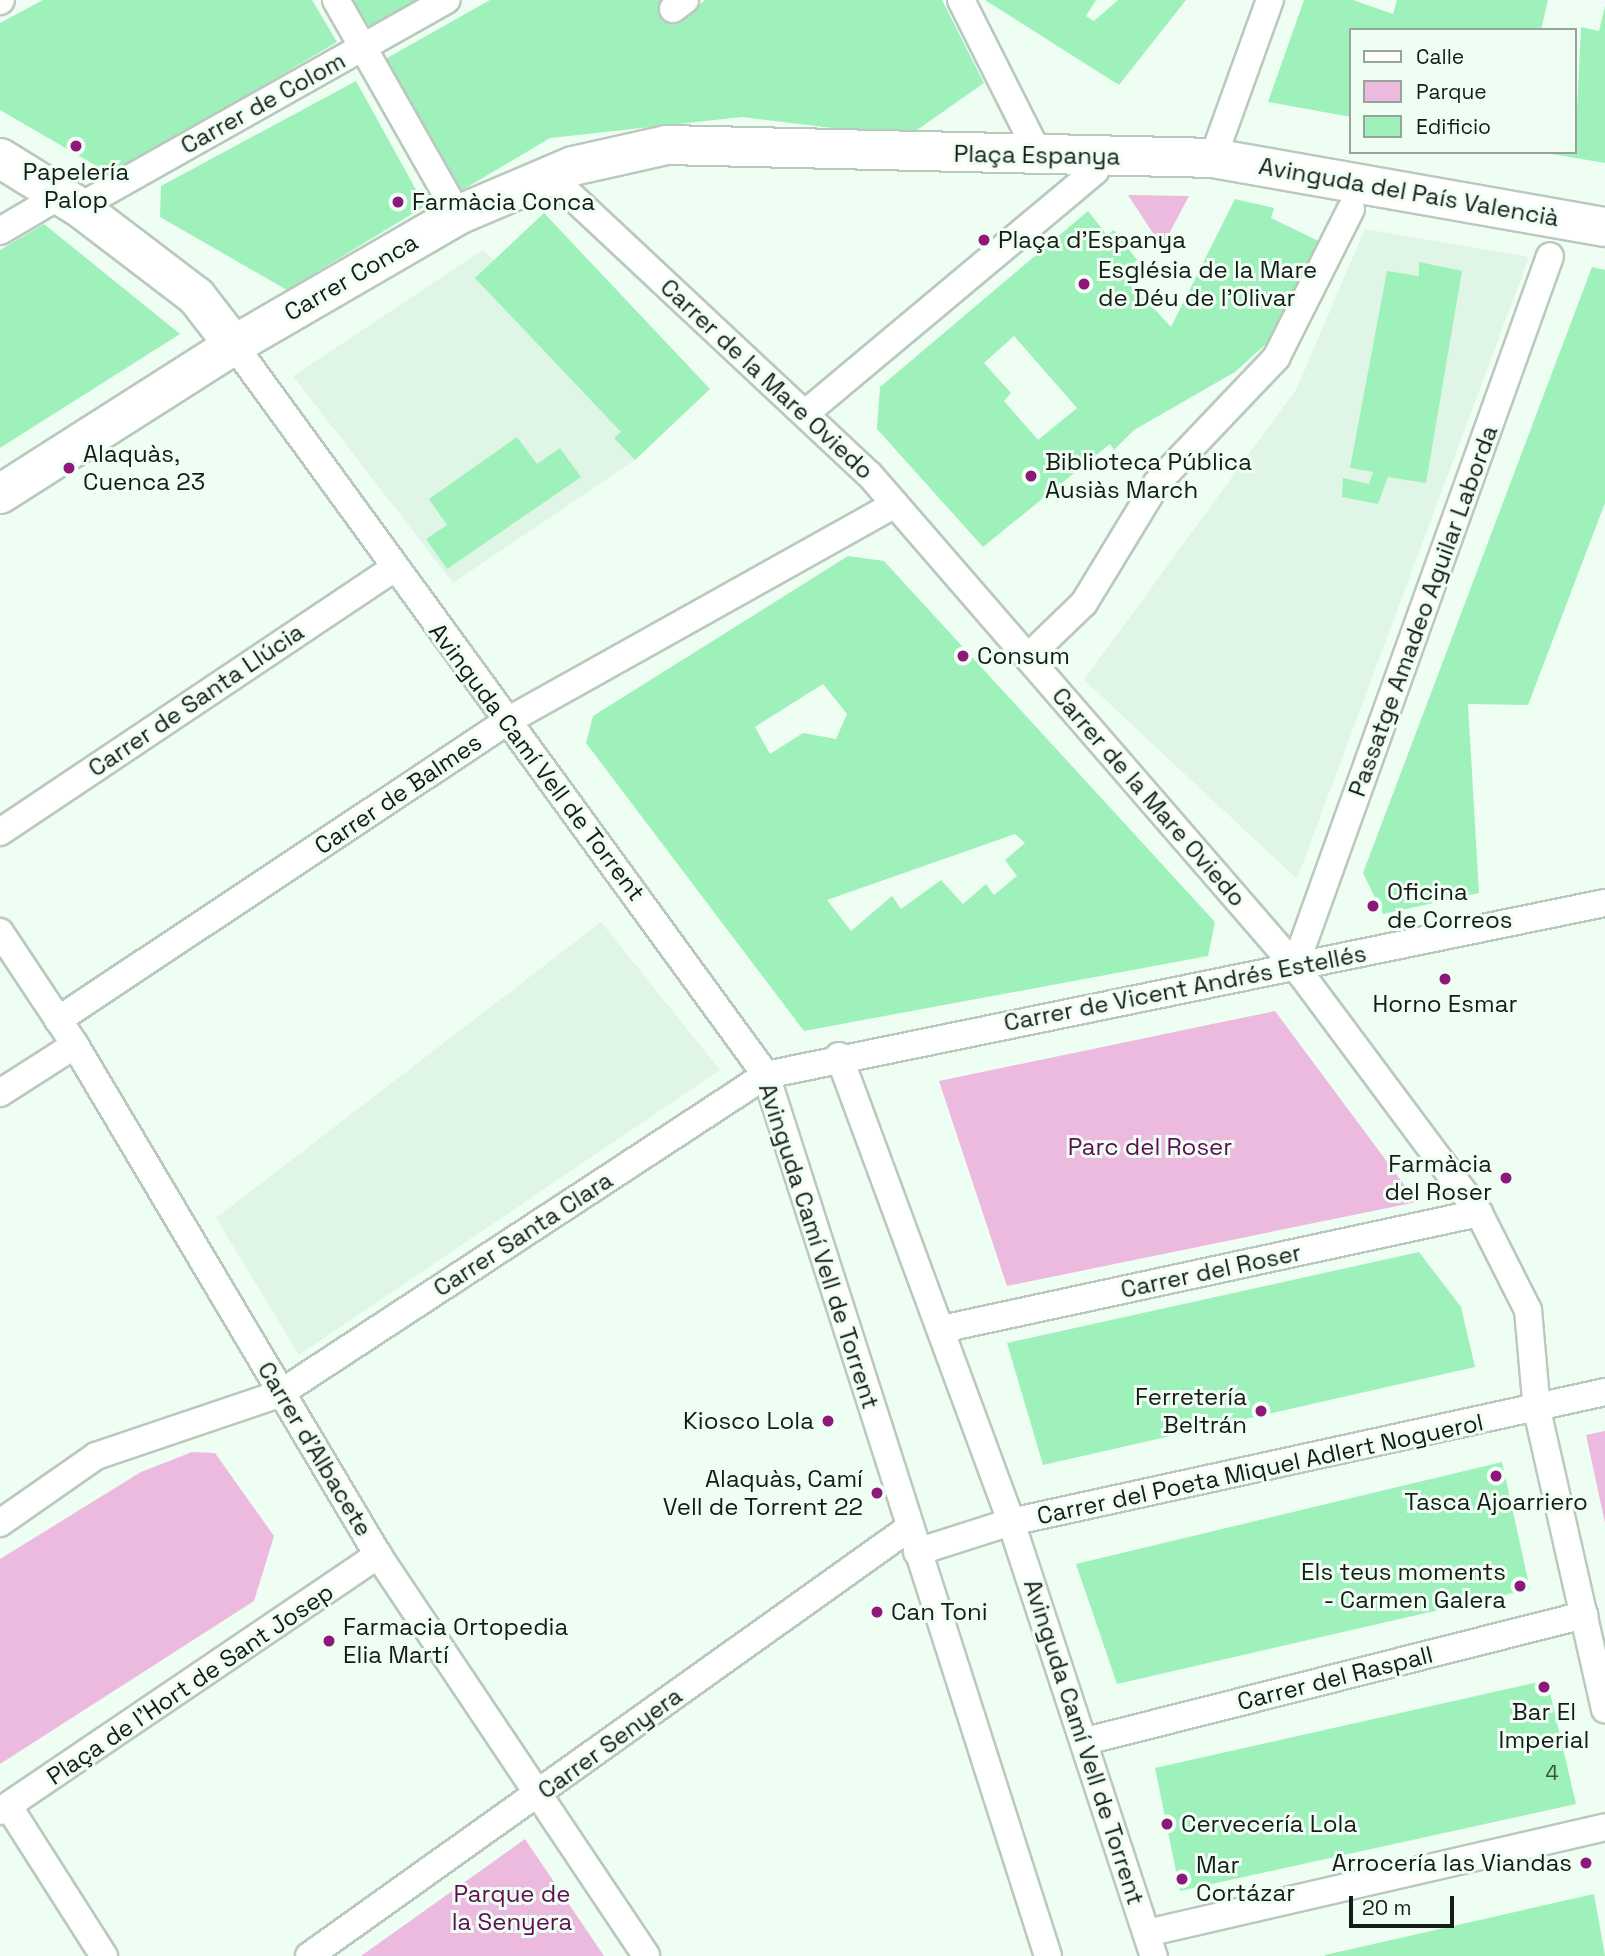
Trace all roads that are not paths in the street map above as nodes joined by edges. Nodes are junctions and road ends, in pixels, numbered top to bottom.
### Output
1 (336, 0) edge
2 (447, 0) edge
3 (961, 0) edge
4 (1270, 0) edge
5 (363, 47) junction
6 (861, 151) joint
7 (1032, 155) junction
8 (0, 158) edge
9 (1213, 158) junction
10 (1095, 171) dead end
11 (548, 174) junction
12 (68, 203) junction
13 (1351, 209) dead end
14 (457, 215) junction
15 (1605, 227) edge
16 (0, 231) edge
17 (1550, 256) dead end
18 (234, 345) junction
19 (807, 412) junction
20 (0, 494) edge
21 (895, 504) junction
22 (393, 569) junction
23 (1028, 657) junction
24 (509, 720) junction
25 (0, 832) edge
26 (1605, 903) edge
27 (0, 932) edge
28 (1295, 966) junction
29 (58, 1020) junction
30 (75, 1045) junction
31 (839, 1056) junction
32 (766, 1075) junction
33 (0, 1093) edge
34 (1479, 1213) junction
35 (942, 1328) junction
36 (1605, 1392) edge
37 (279, 1394) junction
38 (1537, 1410) junction
39 (1012, 1522) junction
40 (0, 1523) edge
41 (913, 1540) junction
42 (378, 1555) junction
43 (1584, 1615) junction
44 (1605, 1709) edge
45 (1086, 1741) junction
46 (541, 1792) junction
47 (5, 1809) edge
48 (1605, 1828) edge
49 (1150, 1945) edge
50 (104, 1956) edge
51 (309, 1956) edge
52 (646, 1956) edge
53 (1048, 1956) edge

1 - 5 street
2 - 5 street, Carrer de Colom
3 - 7 street
4 - 9 street
5 - 12 street, Carrer de Colom
5 - 14 street
6 - 7 street, Plaça Espanya
6 - 11 street, Carrer Conca
7 - 9 street, Plaça Espanya
8 - 12 street
9 - 15 street, Avinguda del País Valencià
10 - 19 street
11 - 14 street, Carrer Conca
11 - 19 street, Carrer de la Mare Oviedo
12 - 16 street, Carrer de Colom
12 - 18 street
13 - 23 street
14 - 18 street, Carrer Conca
17 - 28 street, Passatge Amadeo Aguilar Laborda
18 - 20 street, Carrer Conca
18 - 22 street, Avinguda Camí Vell de Torrent
19 - 21 street, Carrer de la Mare Oviedo
21 - 23 street, Carrer de la Mare Oviedo
21 - 24 street, Carrer de Balmes
22 - 24 street, Avinguda Camí Vell de Torrent
22 - 25 street, Carrer de Santa Llúcia
23 - 28 street, Carrer de la Mare Oviedo
24 - 29 street, Carrer de Balmes
24 - 32 street, Avinguda Camí Vell de Torrent
26 - 28 street, Carrer de Vicent Andrés Estellés
27 - 29 street, Carrer d'Albacete
28 - 31 street, Carrer de Vicent Andrés Estellés
28 - 34 street, Carrer de la Mare Oviedo
29 - 30 street, Carrer d'Albacete
30 - 33 street
30 - 37 street, Carrer d'Albacete
31 - 32 street, Carrer de Vicent Andrés Estellés
31 - 35 street, Avinguda Camí Vell de Torrent
32 - 37 street, Carrer Santa Clara
32 - 41 street, Avinguda Camí Vell de Torrent
34 - 35 street, Carrer del Roser
34 - 38 street, Carrer de la Mare Oviedo
35 - 39 street, Avinguda Camí Vell de Torrent
36 - 38 street, Carrer del Poeta Miquel Adlert Noguerol
37 - 40 street
37 - 42 street, Carrer d'Albacete
38 - 39 street, Carrer del Poeta Miquel Adlert Noguerol
38 - 43 street, Carrer de la Mare Oviedo
39 - 41 street, Carrer del Poeta Miquel Adlert Noguerol
39 - 45 street, Avinguda Camí Vell de Torrent
41 - 46 street, Carrer Senyera
41 - 53 street, Avinguda Camí Vell de Torrent
42 - 46 street, Carrer d'Albacete
42 - 47 street, Plaça de l'Hort de Sant Josep
43 - 44 street, Carrer de la Mare Oviedo
43 - 45 street, Carrer del Raspall
45 - 49 street, Avinguda Camí Vell de Torrent
46 - 51 street, Carrer Senyera
46 - 52 street, Carrer d'Albacete
47 - 50 street
48 - 49 street

